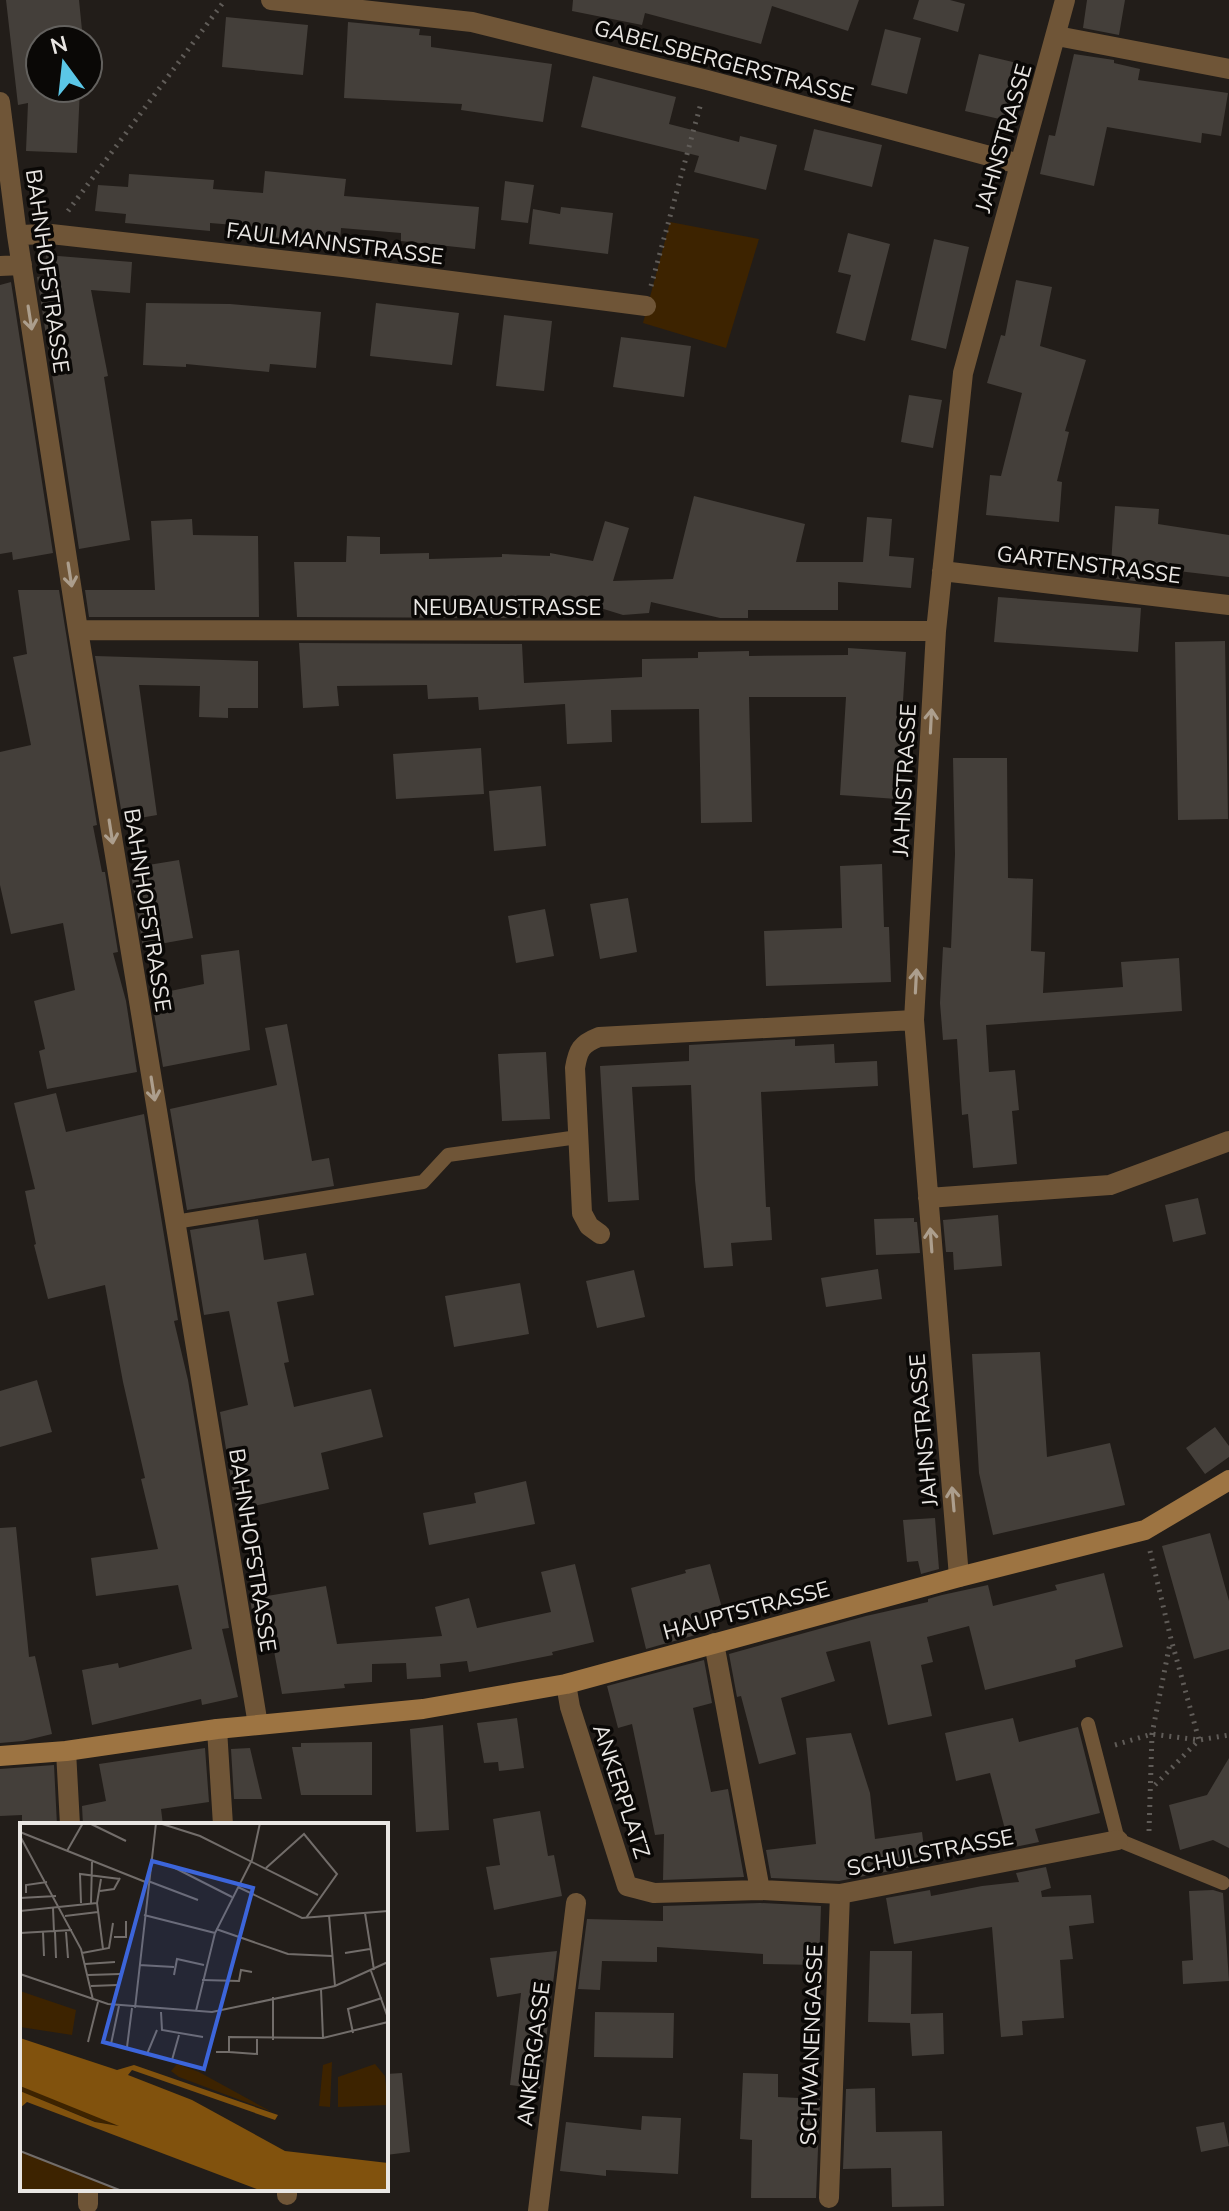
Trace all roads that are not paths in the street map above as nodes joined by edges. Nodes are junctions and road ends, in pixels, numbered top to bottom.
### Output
1 (271, 0) edge
2 (1065, 0) edge
3 (1057, 36) junction
4 (1229, 69) edge
5 (0, 102) edge
6 (1019, 164) junction
7 (17, 235) junction
8 (22, 265) junction
9 (0, 266) edge
10 (646, 306) road end
11 (942, 571) junction
12 (1229, 605) edge
13 (78, 630) junction
14 (936, 631) junction
15 (914, 1020) junction
16 (578, 1137) junction
17 (1229, 1141) edge
18 (928, 1198) junction
19 (175, 1222) junction
20 (600, 1234) dead end
21 (1229, 1480) edge
22 (959, 1577) junction
23 (714, 1643) junction
24 (566, 1684) junction
25 (1088, 1724) dead end
26 (258, 1725) junction
27 (217, 1729) junction
28 (66, 1751) junction
29 (0, 1756) edge
30 (70, 1823) edge
31 (223, 1823) edge
32 (1118, 1840) junction
33 (1223, 1883) dead end
34 (760, 1890) junction
35 (654, 1893) joint
36 (840, 1894) junction
37 (576, 1903) dead end
38 (829, 2198) dead end
39 (538, 2211) edge

1 - 6 street, GABELSBERGERSTRASSE
2 - 3 street, JAHNSTRASSE
3 - 4 street
3 - 6 street, JAHNSTRASSE
5 - 7 street, BAHNHOFSTRASSE
6 - 11 street, JAHNSTRASSE
7 - 8 street, BAHNHOFSTRASSE
7 - 10 street, FAULMANNSTRASSE
8 - 9 street
8 -> 13 street, BAHNHOFSTRASSE
11 - 12 street, GARTENSTRASSE
11 - 14 street, JAHNSTRASSE
13 - 14 street, NEUBAUSTRASSE
13 -> 19 street, BAHNHOFSTRASSE
15 -> 14 street, JAHNSTRASSE
15 - 16 street
15 - 18 street, JAHNSTRASSE
16 - 19 lane
16 - 20 street
17 - 18 street
22 -> 18 street, JAHNSTRASSE
19 - 26 street, BAHNHOFSTRASSE
21 - 22 street, HAUPTSTRASSE
22 - 23 street, HAUPTSTRASSE
23 - 24 street, HAUPTSTRASSE
23 - 34 street
24 - 26 street, HAUPTSTRASSE
24 - 35 street, ANKERPLATZ
25 - 32 lane
26 - 27 street, HAUPTSTRASSE
27 - 28 street, HAUPTSTRASSE
27 - 31 street
28 - 29 street, HAUPTSTRASSE
28 - 30 street
32 - 33 lane
32 - 36 street, SCHULSTRASSE
34 - 35 street, SCHULSTRASSE
34 - 36 street, SCHULSTRASSE
36 - 38 street, SCHWANENGASSE
37 - 39 street, ANKERGASSE

